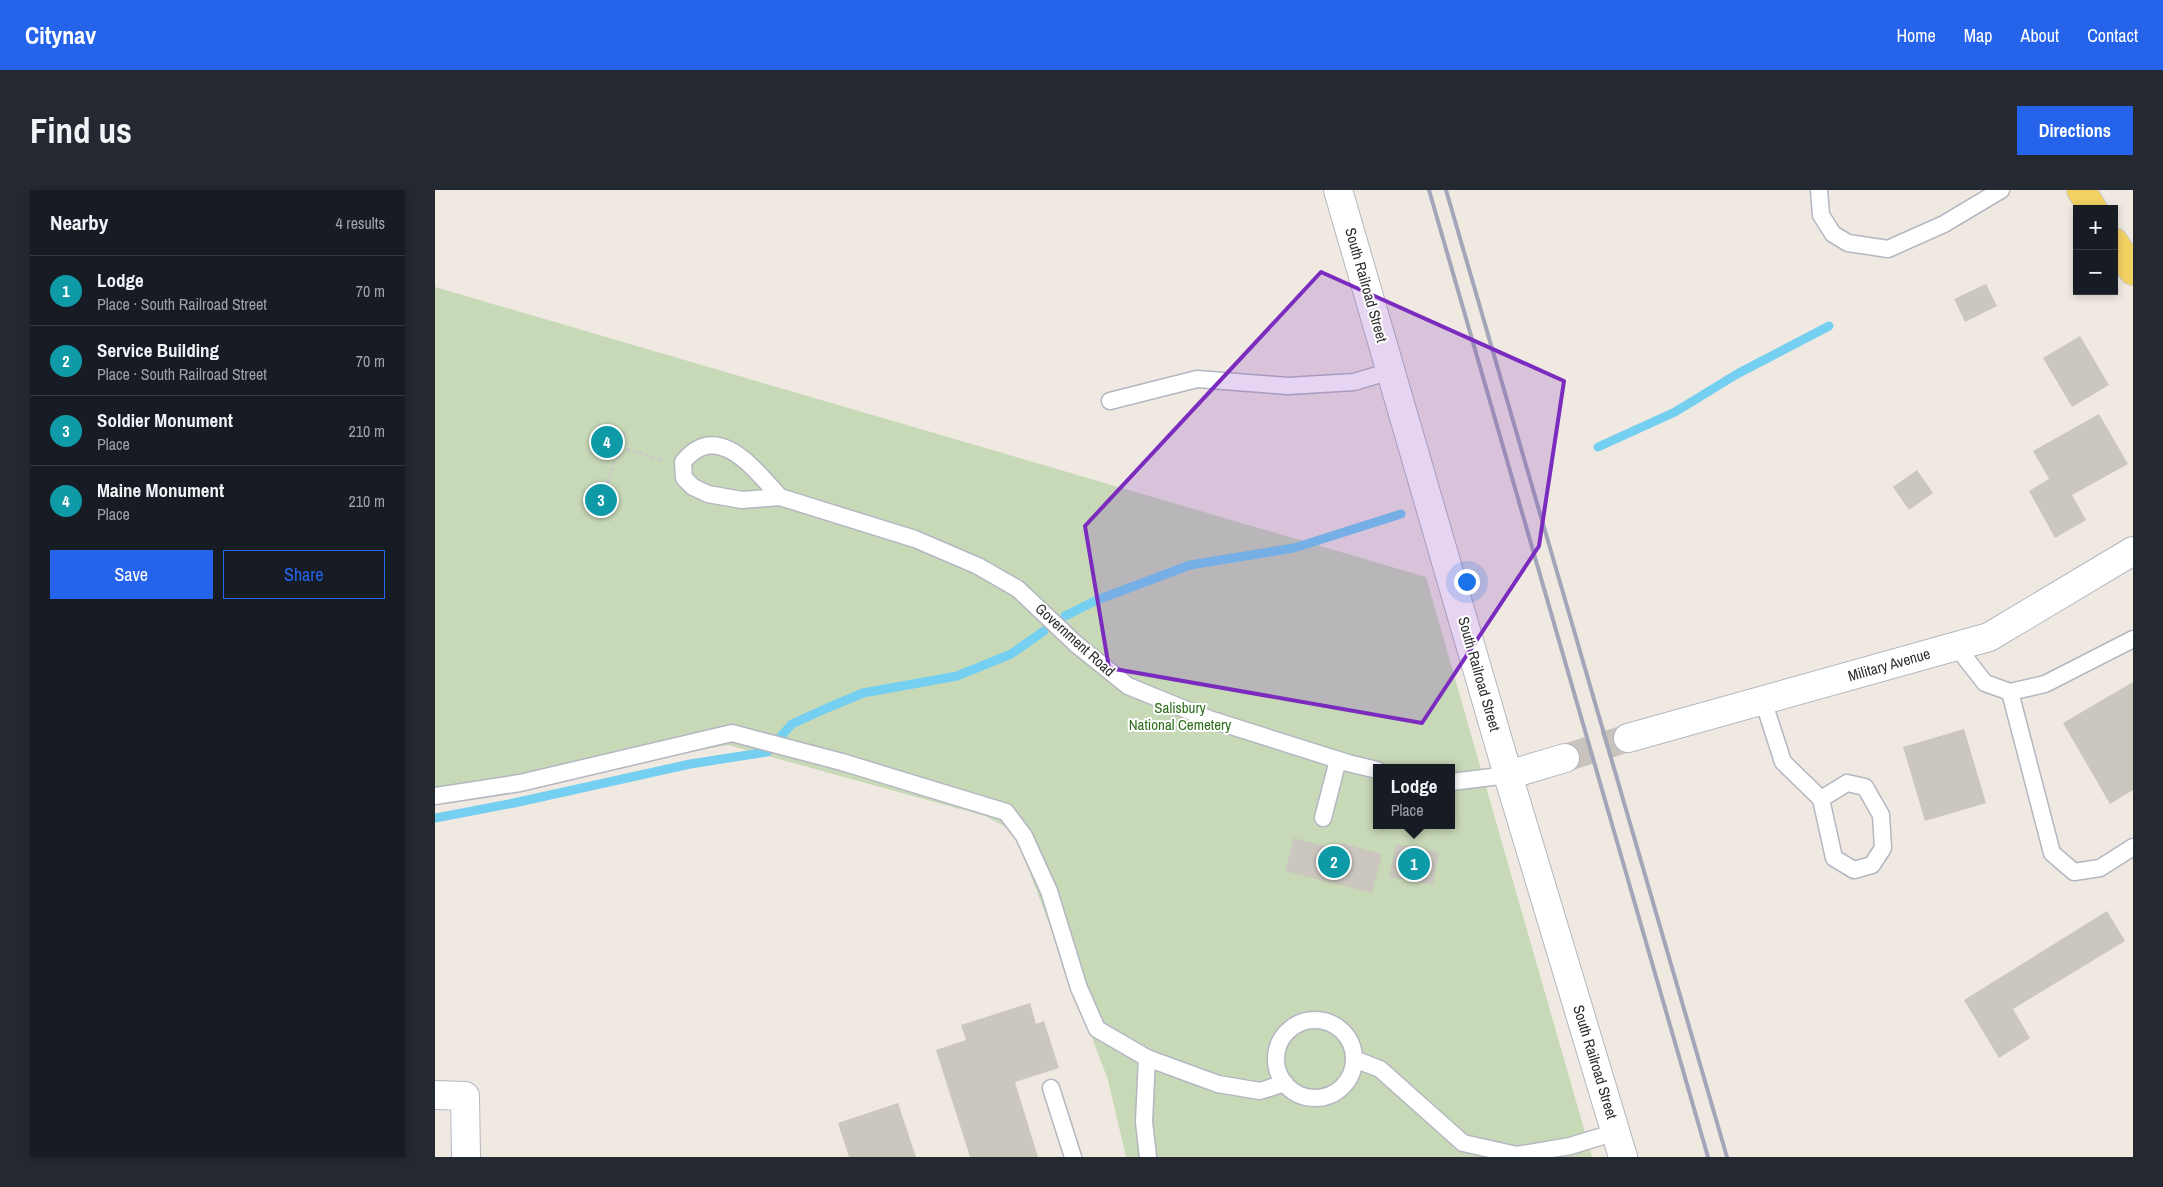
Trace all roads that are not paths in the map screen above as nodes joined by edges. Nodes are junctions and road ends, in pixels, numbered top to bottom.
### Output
1 (1338, 190) edge
2 (1819, 190) edge
3 (2001, 190) edge
4 (2081, 190) edge
5 (2090, 205) edge
6 (2118, 248) edge
7 (2133, 271) edge
8 (1391, 371) junction
9 (1110, 400) dead end
10 (780, 497) junction
11 (2133, 551) edge
12 (2133, 639) edge
13 (1956, 646) junction
14 (2010, 692) junction
15 (1763, 700) junction
16 (1627, 738) tunnel mouth
17 (1565, 758) tunnel mouth
18 (1338, 760) junction
19 (1373, 769) edge
20 (1509, 775) junction
21 (1455, 782) edge
22 (435, 796) edge
23 (1821, 799) junction
24 (1323, 818) dead end
25 (2133, 846) edge
26 (1147, 1058) junction
27 (1354, 1059) junction
28 (1285, 1083) junction
29 (1051, 1088) dead end
30 (435, 1096) edge
31 (1620, 1145) edge
32 (1517, 1156) edge
33 (466, 1157) edge
34 (1073, 1157) edge
35 (1148, 1157) edge

1 - 8 street, South Railroad Street
2 - 3 lane
4 - 5 main road
6 - 7 main road
8 - 9 lane
8 - 20 street, South Railroad Street
10 - 10 lane, Government Road
10 - 18 lane, Government Road
11 - 13 street, Military Avenue
12 - 14 lane
13 - 14 lane
13 - 15 street, Military Avenue
14 - 25 lane
15 - 16 street, Military Avenue
15 - 23 lane
17 - 20 street
18 - 19 lane, Government Road
18 - 24 lane
20 - 21 lane
20 - 31 street, South Railroad Street
22 - 26 lane
23 - 23 lane
26 - 28 lane
26 - 35 lane
27 - 28 lane
27 - 28 lane
27 - 32 lane
29 - 34 lane
30 - 33 street
31 - 32 lane

